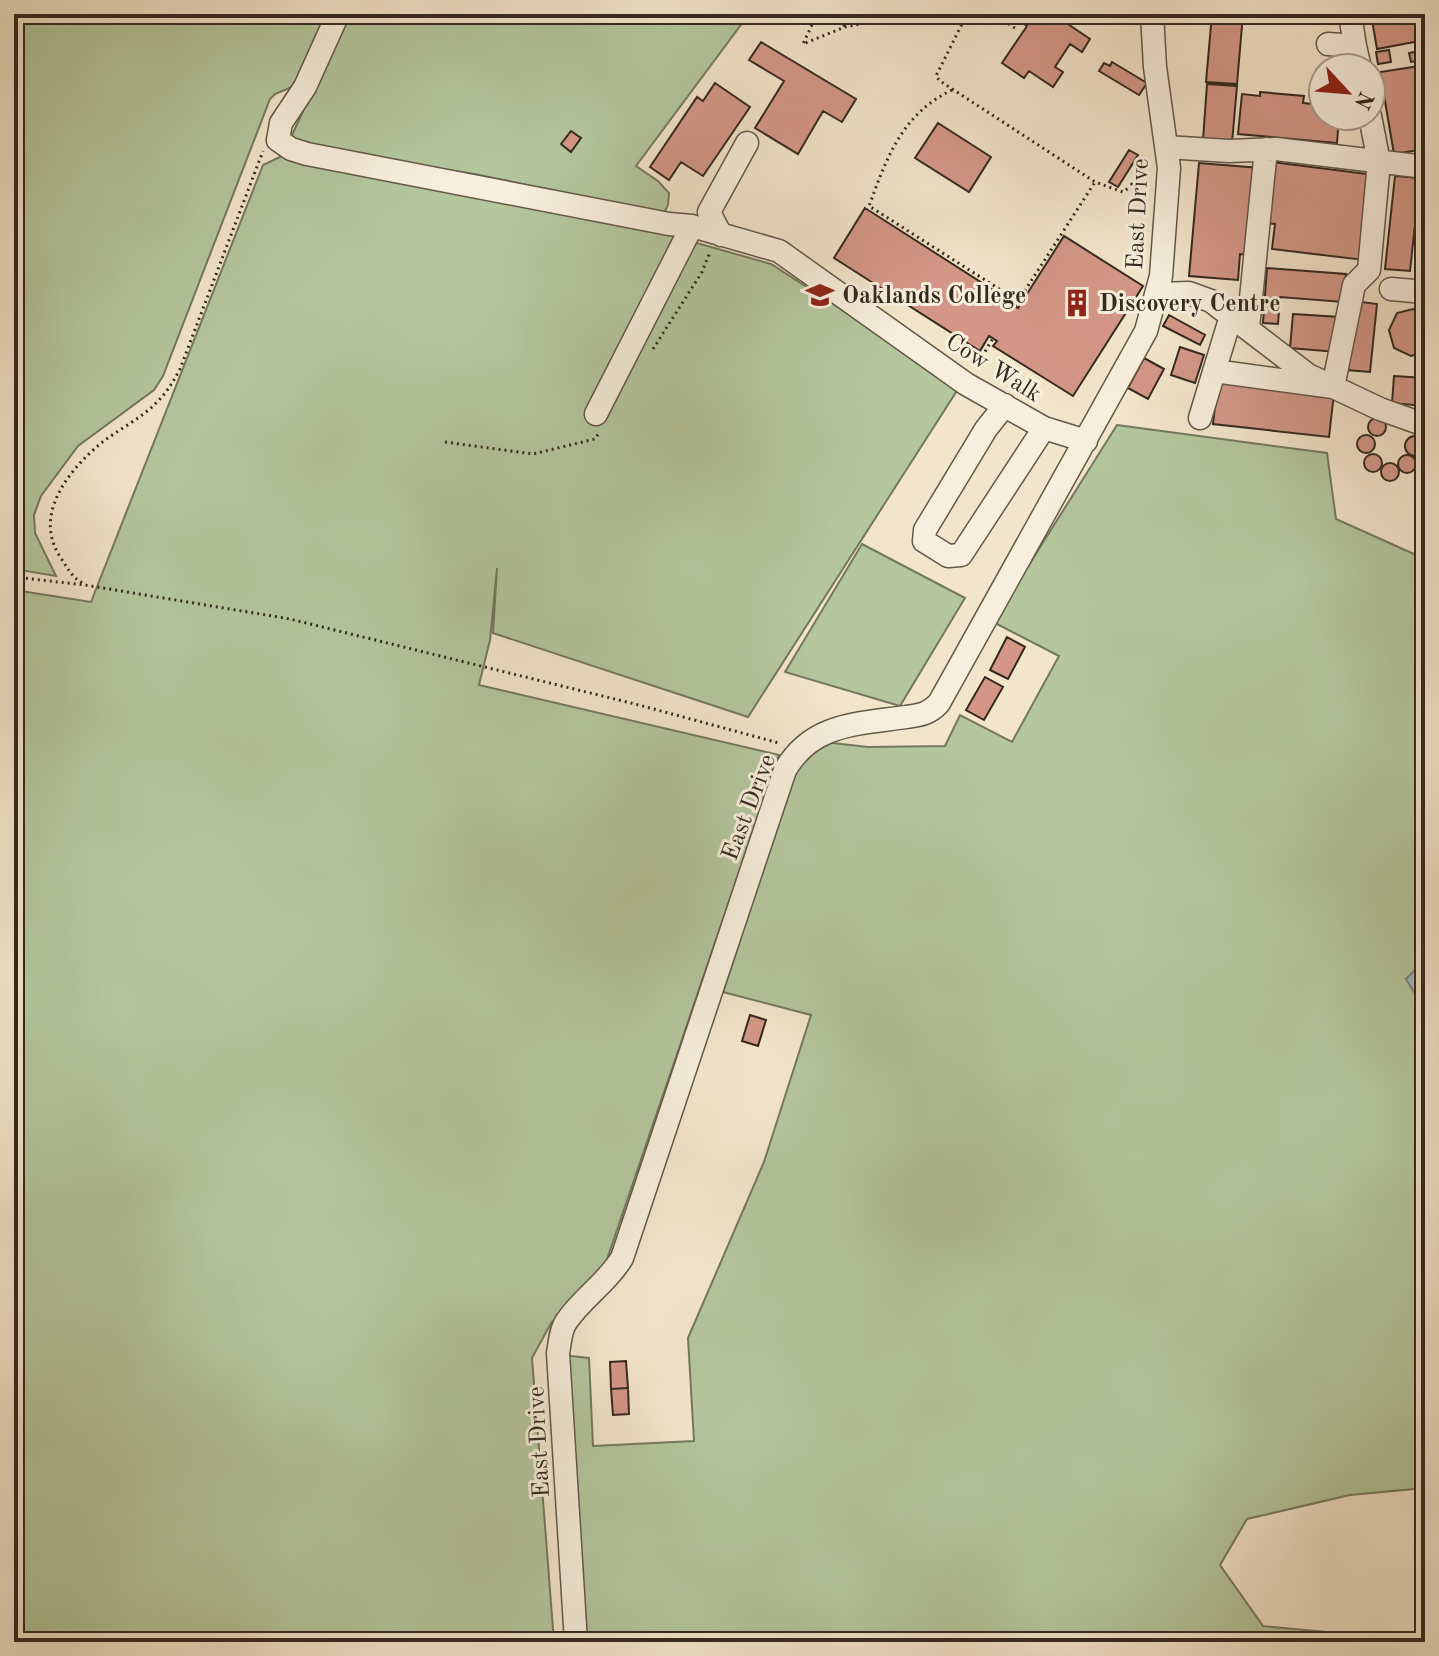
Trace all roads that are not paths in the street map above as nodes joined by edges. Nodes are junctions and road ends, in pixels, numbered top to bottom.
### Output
1 (338, 14) edge
2 (1350, 14) edge
3 (1147, 17) edge
4 (1328, 44) dead end
5 (1346, 52) edge
6 (1357, 52) edge
7 (1373, 132) edge
8 (747, 143) dead end
9 (1266, 149) junction
10 (1168, 158) junction
11 (1379, 162) junction
12 (1425, 167) edge
13 (680, 225) junction
14 (721, 235) junction
15 (1391, 289) dead end
16 (1425, 289) edge
17 (1158, 294) junction
18 (1239, 322) junction
19 (1214, 371) junction
20 (1333, 387) junction
21 (1005, 405) junction
22 (596, 414) dead end
23 (1200, 418) dead end
24 (1425, 425) edge
25 (1044, 428) junction
26 (1086, 441) junction
27 (576, 1642) edge

1 - 13 lane, Cow Walk
2 - 6 lane
3 - 10 lane, East Drive
4 - 5 lane
7 - 11 lane
8 - 14 lane
9 - 10 lane
9 - 11 lane
9 - 18 lane
10 - 17 lane, East Drive
11 - 12 lane
11 - 20 lane
13 - 14 lane, Cow Walk
13 - 22 lane
14 - 21 lane, Cow Walk
15 - 16 lane
17 - 18 lane
17 - 26 lane, East Drive
18 - 19 lane
18 - 20 lane
19 - 20 lane
19 - 23 lane
20 - 24 lane
21 - 25 lane, Cow Walk
21 - 25 lane
25 - 26 lane, Cow Walk
26 - 27 lane, East Drive

